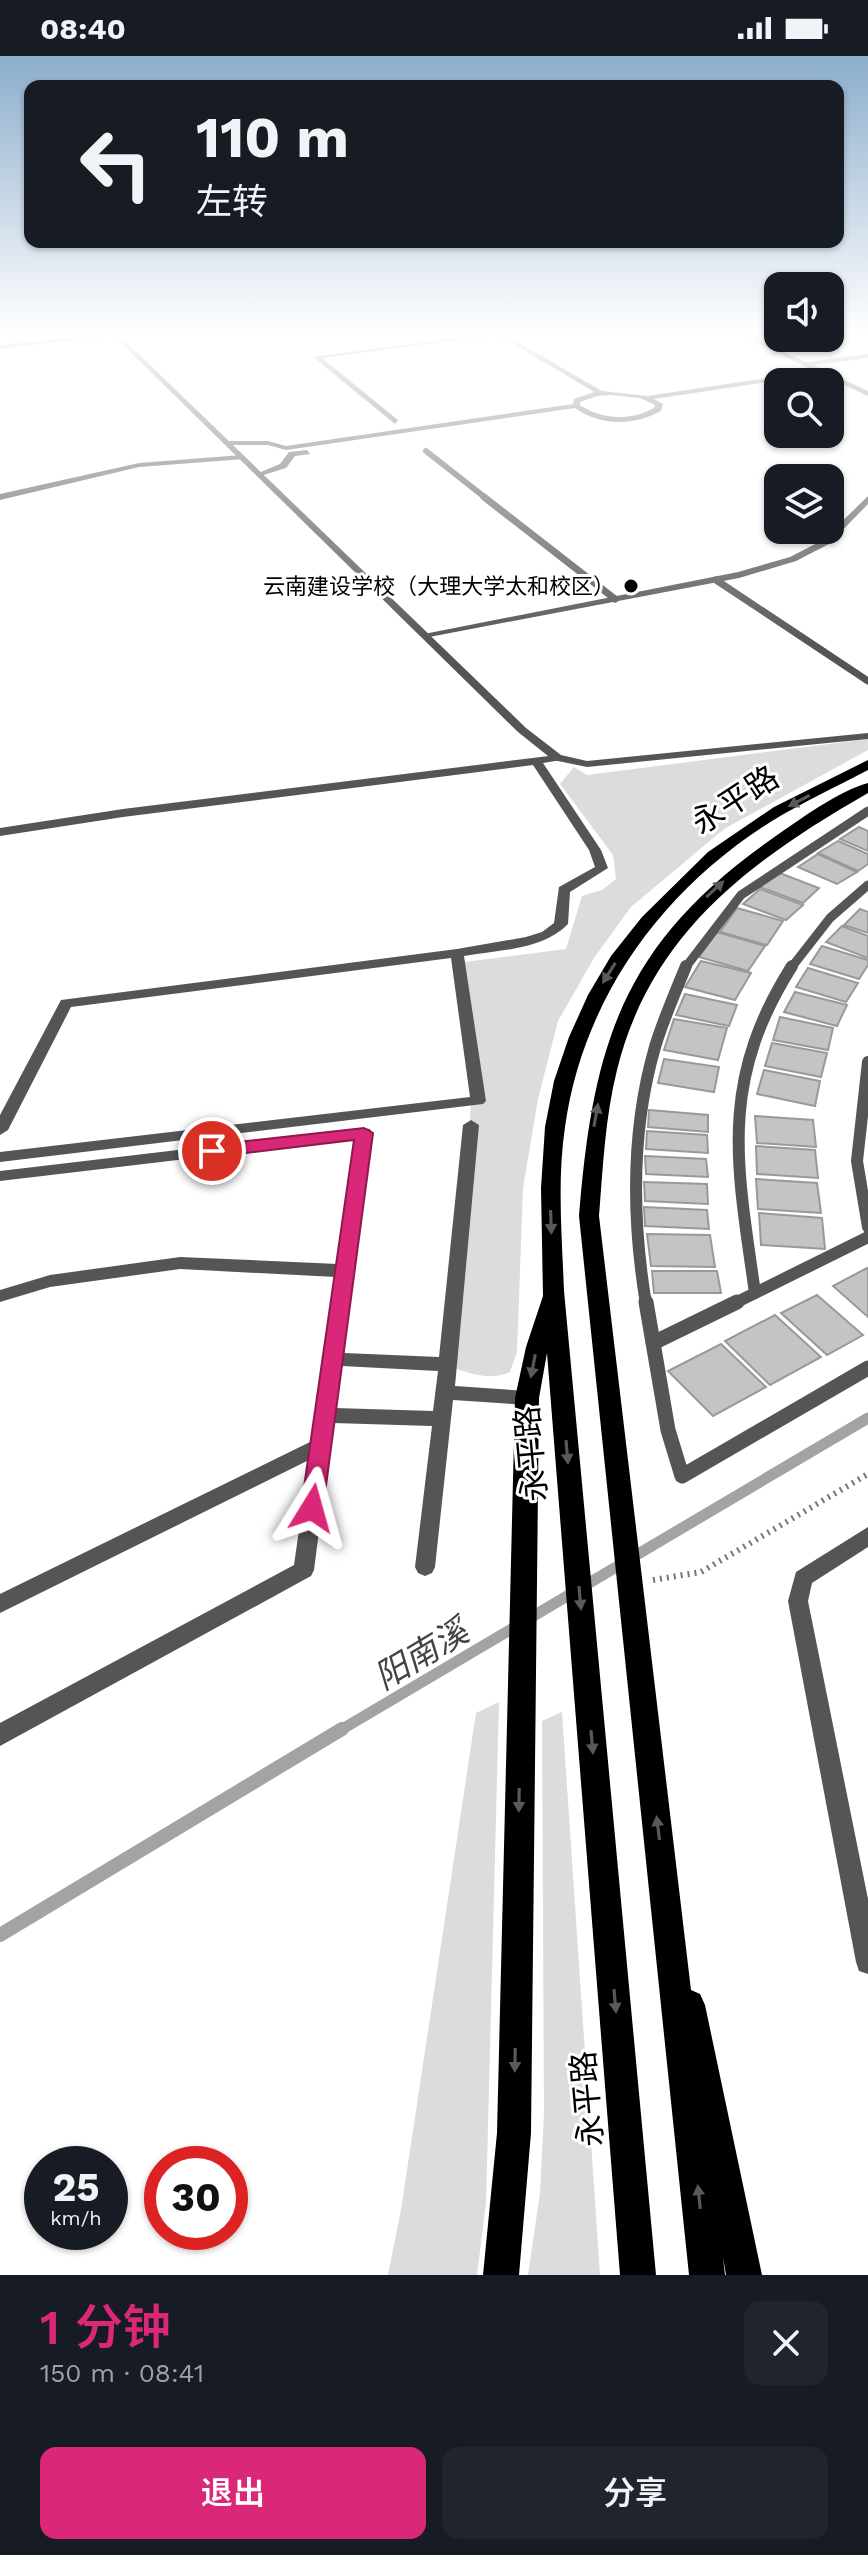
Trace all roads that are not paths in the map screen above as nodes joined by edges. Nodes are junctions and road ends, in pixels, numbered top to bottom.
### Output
1 (223, 440) edge
2 (344, 440) edge
3 (396, 440) edge
4 (227, 443) junction
5 (426, 451) dead end
6 (242, 457) junction
7 (260, 474) junction
8 (0, 497) edge
9 (868, 499) edge
10 (716, 580) junction
11 (615, 599) junction
12 (424, 635) junction
13 (868, 681) edge
14 (868, 736) edge
15 (557, 758) junction
16 (536, 761) junction
17 (868, 764) edge
18 (868, 787) edge
19 (868, 811) edge
20 (0, 832) edge
21 (868, 885) edge
22 (457, 953) junction
23 (868, 1062) edge
24 (471, 1125) dead end
25 (0, 1130) edge
26 (863, 1144) edge
27 (0, 1157) edge
28 (0, 1176) edge
29 (868, 1227) edge
30 (868, 1237) edge
31 (346, 1271) junction
32 (553, 1291) junction
33 (755, 1293) junction
34 (0, 1296) edge
35 (653, 1343) junction
36 (334, 1359) junction
37 (447, 1364) junction
38 (868, 1368) edge
39 (445, 1392) junction
40 (527, 1398) junction
41 (325, 1415) junction
42 (442, 1419) junction
43 (320, 1446) junction
44 (868, 1536) edge
45 (425, 1567) dead end
46 (0, 1604) edge
47 (0, 1735) edge
48 (663, 1879) junction
49 (868, 1962) edge
50 (501, 2275) edge
51 (638, 2275) edge
52 (707, 2275) edge
53 (744, 2275) edge

1 - 4 street
2 - 4 street
3 - 7 street
4 - 6 street
5 - 11 lane
6 - 7 street
6 - 8 street
7 - 12 street
9 - 10 street
10 - 11 street
10 - 13 lane
11 - 12 street
12 - 15 street
14 - 15 street
15 - 16 street
16 - 20 street
16 - 22 street
17 -> 32 main road, 永平路
48 -> 18 main road, 永平路
19 - 35 lane
21 - 33 lane
22 - 25 street
22 - 27 street
23 - 26 lane
24 - 37 street
26 - 29 lane
28 - 31 street
30 - 33 lane
31 - 34 street
31 - 36 street
32 -> 40 main road
32 -> 51 main road, 永平路
33 - 35 lane
35 - 38 lane
36 - 37 street
36 - 41 street
37 - 39 street
39 - 40 street
39 - 42 street
40 -> 50 main road
41 - 42 street
41 - 43 street
42 - 45 street
43 - 46 street
43 - 47 street
44 - 49 street
52 -> 48 main road, 永平路
48 - 53 main road

